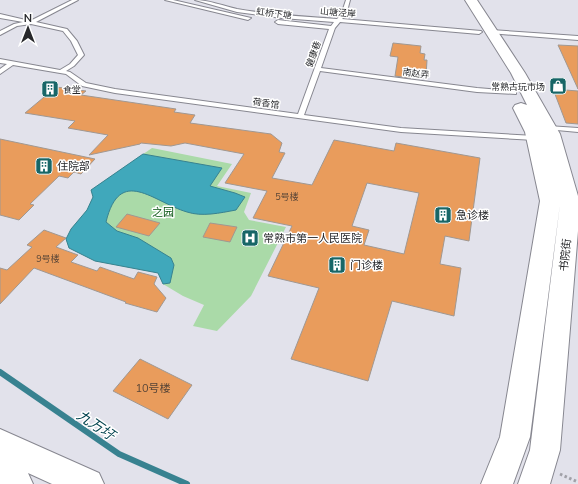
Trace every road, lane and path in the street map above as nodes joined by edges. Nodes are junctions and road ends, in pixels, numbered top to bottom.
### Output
1 (76, 0) edge
2 (167, 0) edge
3 (197, 0) edge
4 (348, 0) edge
5 (461, 0) edge
6 (471, 0) edge
7 (0, 16) edge
8 (338, 21) junction
9 (30, 23) junction
10 (332, 28) junction
11 (485, 32) junction
12 (0, 33) edge
13 (578, 38) edge
14 (0, 61) edge
15 (12, 63) junction
16 (317, 69) junction
17 (0, 72) edge
18 (60, 72) junction
19 (514, 93) junction
20 (300, 117) junction
21 (578, 130) edge
22 (541, 133) junction
23 (573, 235) edge
24 (0, 444) edge
25 (0, 475) edge
26 (17, 484) edge
27 (88, 484) edge
28 (496, 484) edge
29 (534, 484) edge

1 - 9 lane
2 - 10 lane, 虹桥下塘
3 - 8 lane, 山塘泾岸
4 - 8 lane, 健康巷
5 - 11 main road, 书院街
6 - 11 main road, 书院街
7 - 9 lane
8 - 10 lane, 健康巷
8 - 11 lane, 山塘泾岸
9 - 12 lane
9 - 18 lane
10 - 16 lane, 健康巷
11 - 13 lane, 山塘泾岸
11 - 19 main road, 书院街
11 - 22 main road, 书院街
14 - 15 lane, 荷香馆
15 - 17 lane
15 - 18 lane, 荷香馆
16 - 19 lane, 南赵弄
16 - 20 lane, 健康巷
18 - 20 lane, 荷香馆
19 - 22 main road, 书院街
20 - 22 lane, 荷香馆
21 - 22 lane, 荷香馆
22 - 23 main road, 书院街
22 - 28 main road, 书院街
23 - 29 main road, 书院街
24 - 27 main road
25 - 26 main road

